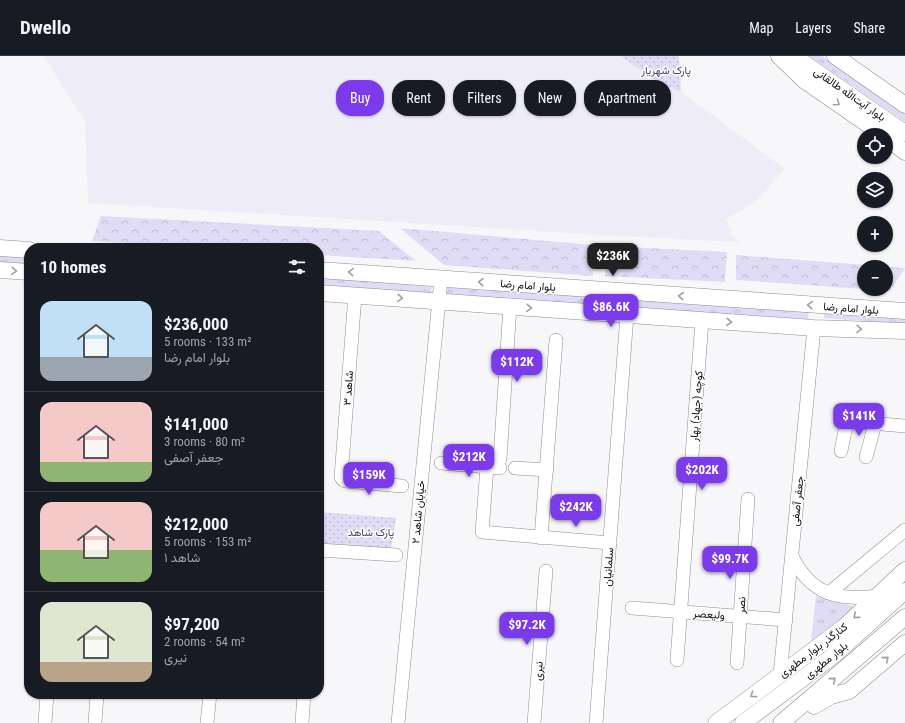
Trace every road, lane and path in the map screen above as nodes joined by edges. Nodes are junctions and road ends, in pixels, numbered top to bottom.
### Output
1 (779, 56) edge
2 (794, 56) edge
3 (835, 56) edge
4 (905, 105) edge
5 (873, 128) edge
6 (905, 133) edge
7 (893, 143) edge
8 (905, 152) edge
9 (0, 248) edge
10 (24, 250) edge
11 (0, 270) edge
12 (324, 270) edge
13 (24, 272) edge
14 (441, 279) junction
15 (324, 293) edge
16 (355, 296) junction
17 (439, 301) junction
18 (510, 306) junction
19 (905, 311) edge
20 (627, 315) junction
21 (702, 320) junction
22 (814, 328) junction
23 (905, 331) edge
24 (556, 340) dead end
25 (875, 424) junction
26 (905, 426) edge
27 (841, 451) dead end
28 (866, 457) dead end
29 (441, 463) dead end
30 (496, 464) junction
31 (515, 468) dead end
32 (547, 470) junction
33 (402, 486) dead end
34 (748, 499) dead end
35 (905, 530) edge
36 (541, 538) junction
37 (610, 543) junction
38 (324, 550) edge
39 (396, 555) dead end
40 (792, 556) junction
41 (905, 570) edge
42 (546, 571) dead end
43 (905, 591) edge
44 (829, 593) junction
45 (879, 596) junction
46 (632, 608) dead end
47 (681, 612) junction
48 (740, 616) junction
49 (905, 617) edge
50 (786, 620) junction
51 (905, 643) edge
52 (677, 660) dead end
53 (737, 663) dead end
54 (780, 675) junction
55 (47, 699) edge
56 (97, 699) edge
57 (209, 699) edge
58 (304, 699) edge
59 (45, 723) edge
60 (96, 723) edge
61 (207, 723) edge
62 (302, 723) edge
63 (398, 723) edge
64 (534, 723) edge
65 (596, 723) edge
66 (716, 723) edge
67 (743, 723) edge
68 (782, 723) edge

1 -> 5 main road
2 - 6 main road, بلوار آیت‌الله طالقانی
3 - 4 main road, بلوار آیت‌الله طالقانی
7 - 8 main road
9 - 10 main road
11 -> 13 main road
14 -> 12 main road, بلوار امام رضا
14 - 17 street, خیابان شاهد ۲
19 -> 14 main road, بلوار امام رضا
15 - 16 main road, بلوار امام رضا
16 -> 17 main road, بلوار امام رضا
16 - 33 street, شاهد ۳
17 - 18 main road, بلوار امام رضا
17 - 63 street, خیابان شاهد ۲
18 -> 20 main road, بلوار امام رضا
18 - 30 street
20 - 21 main road, بلوار امام رضا
20 - 37 street, سلمانیان
21 -> 22 main road, بلوار امام رضا
21 - 47 street, کوچه (جهاد) بهار
22 -> 23 main road, بلوار امام رضا
22 - 40 street, جعفر آصفی
24 - 32 street
25 - 26 street
25 - 27 street
25 - 28 street
29 - 30 street
30 - 36 street
31 - 32 street
32 - 36 street
34 - 48 street, نصر
35 - 44 street
36 - 37 street
37 - 65 street, سلمانیان
38 - 39 street
40 - 44 street
40 - 50 street, جعفر آصفی
41 - 45 main road, کنارگذر بلوار مطهری
42 - 64 street, نیری
43 - 67 main road, بلوار مطهری
44 - 45 street
45 -> 54 main road, کنارگذر بلوار مطهری
46 - 47 street, ولیعصر
47 - 48 street, ولیعصر
47 - 52 street, کوچه (جهاد) بهار
48 - 50 street, ولیعصر
48 - 53 street, نصر
68 -> 49 main road, بلوار مطهری
50 - 54 street, جعفر آصفی
68 -> 51 main road
54 -> 66 main road, کنارگذر بلوار مطهری
55 - 59 street
56 - 60 street
57 - 61 street
58 - 62 street

